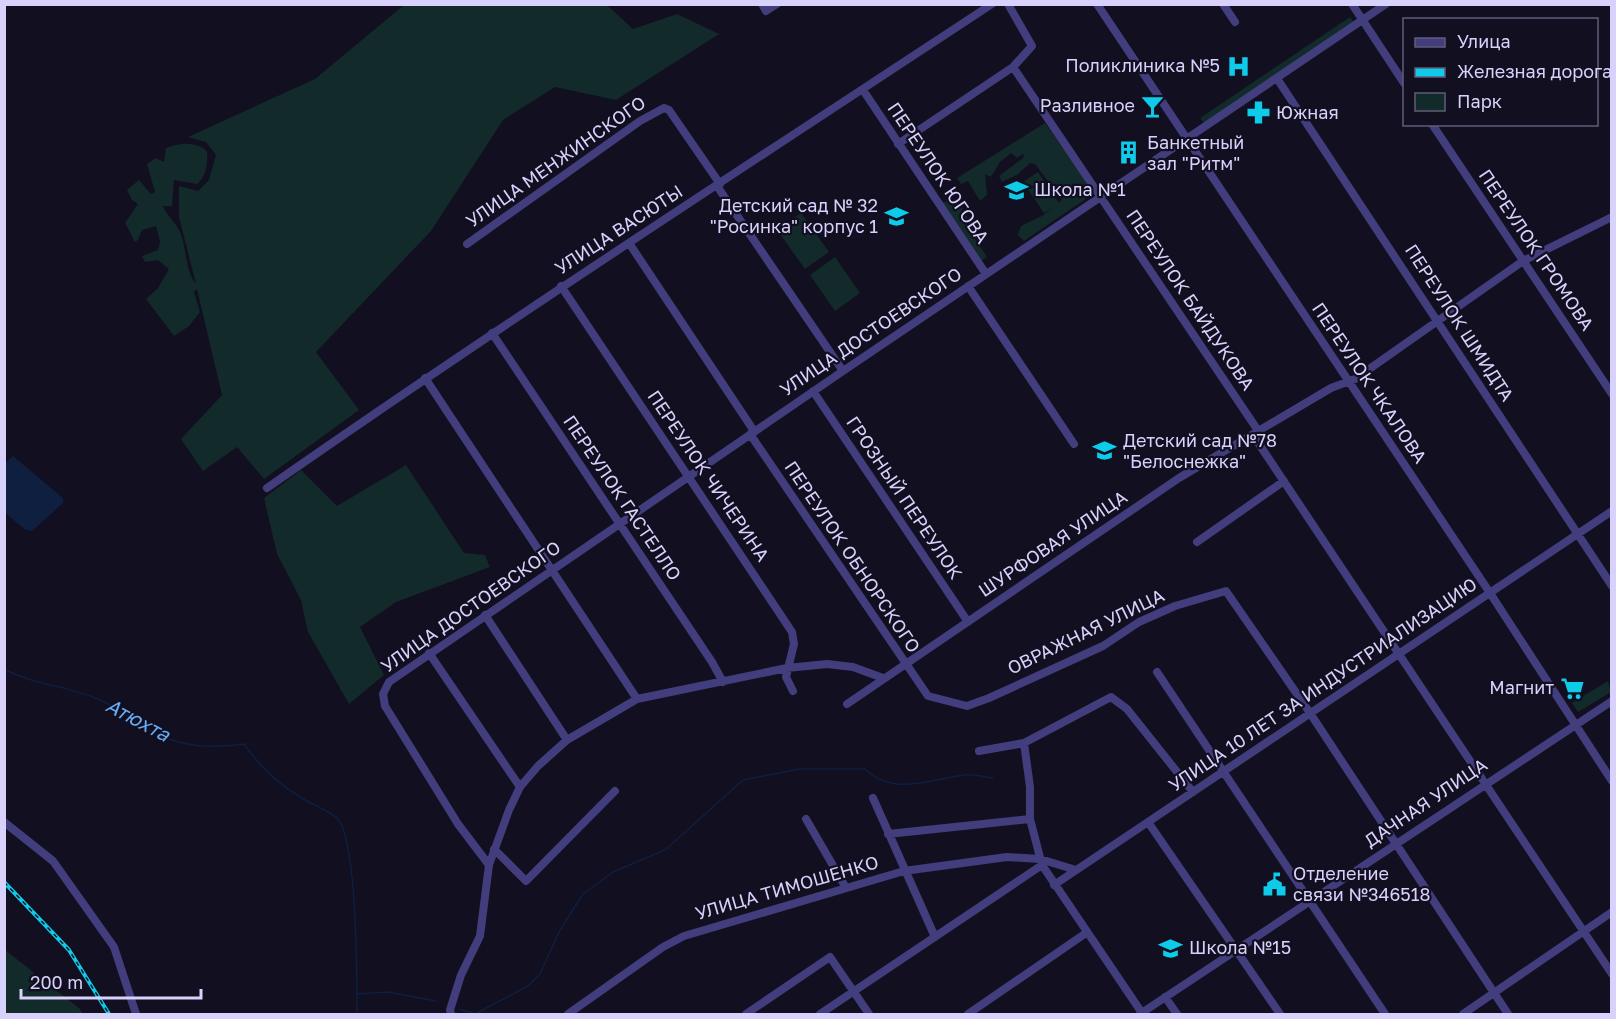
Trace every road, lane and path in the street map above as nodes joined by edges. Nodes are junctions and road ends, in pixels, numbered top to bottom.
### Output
1 (777, 4) edge
2 (992, 4) edge
3 (1008, 4) edge
4 (1097, 4) edge
5 (1223, 4) edge
6 (1352, 4) edge
7 (1386, 4) edge
8 (764, 8) edge
9 (1362, 20) junction
10 (1235, 22) dead end
11 (1013, 67) junction
12 (1278, 80) junction
13 (1403, 82) edge
14 (863, 90) junction
15 (1433, 126) edge
16 (1187, 140) junction
17 (898, 144) junction
18 (719, 185) junction
19 (1101, 198) junction
20 (1611, 217) edge
21 (629, 243) junction
22 (467, 244) dead end
23 (1523, 261) junction
24 (986, 274) junction
25 (561, 286) junction
26 (968, 286) junction
27 (1439, 322) junction
28 (492, 333) junction
29 (843, 371) junction
30 (425, 378) junction
31 (1347, 381) junction
32 (813, 391) junction
33 (1611, 394) edge
34 (752, 433) junction
35 (1256, 434) junction
36 (1074, 444) dead end
37 (689, 477) junction
38 (1284, 481) junction
39 (267, 488) dead end
40 (1611, 511) edge
41 (619, 524) junction
42 (1577, 535) junction
43 (1197, 542) dead end
44 (552, 571) junction
45 (1611, 586) edge
46 (1490, 593) junction
47 (485, 615) junction
48 (968, 622) junction
49 (429, 653) junction
50 (1399, 654) junction
51 (904, 665) junction
52 (787, 668) junction
53 (1157, 672) dead end
54 (883, 678) junction
55 (723, 682) junction
56 (793, 691) dead end
57 (928, 696) joint
58 (638, 699) junction
59 (1611, 701) edge
60 (847, 704) dead end
61 (1310, 713) junction
62 (1576, 725) junction
63 (567, 740) junction
64 (1024, 743) junction
65 (979, 752) dead end
66 (1223, 772) junction
67 (1611, 781) edge
68 (1486, 783) junction
69 (520, 787) junction
70 (615, 791) dead end
71 (1193, 792) junction
72 (873, 798) dead end
73 (806, 819) dead end
74 (1030, 819) junction
75 (4, 822) edge
76 (1148, 822) junction
77 (888, 834) junction
78 (1396, 843) junction
79 (494, 849) junction
80 (1041, 862) junction
81 (489, 865) junction
82 (1076, 870) junction
83 (904, 872) junction
84 (1054, 885) junction
85 (846, 888) junction
86 (1310, 900) junction
87 (1611, 912) edge
88 (1584, 932) junction
89 (1086, 933) junction
90 (935, 938) junction
91 (1236, 948) junction
92 (1611, 974) edge
93 (854, 992) junction
94 (1494, 993) junction
95 (1165, 997) junction
96 (450, 1012) edge
97 (136, 1014) edge
98 (568, 1014) edge
99 (746, 1014) edge
100 (820, 1014) edge
101 (869, 1014) edge
102 (968, 1014) edge
103 (1141, 1014) edge
104 (1177, 1014) edge
105 (1280, 1014) edge
106 (1385, 1014) edge
107 (1463, 1014) edge
108 (1508, 1014) edge

1 - 8 street
2 - 14 street, УЛИЦА ВАСЮТЫ
3 - 11 street
4 - 16 street, ПЕРЕУЛОК ЧКАЛОВА
5 - 10 street
6 - 9 street
7 - 9 street, УЛИЦА ДОСТОЕВСКОГО
9 - 12 street, УЛИЦА ДОСТОЕВСКОГО
9 - 13 street
11 - 17 street
11 - 19 street, ПЕРЕУЛОК БАЙДУКОВА
12 - 16 street, УЛИЦА ДОСТОЕВСКОГО
12 - 27 street, ПЕРЕУЛОК ШМИДТА
14 - 17 street, ПЕРЕУЛОК ЮГОВА
14 - 18 street, УЛИЦА ВАСЮТЫ
15 - 23 street, ПЕРЕУЛОК ГРОМОВА
16 - 19 street, УЛИЦА ДОСТОЕВСКОГО
16 - 31 street, ПЕРЕУЛОК ЧКАЛОВА
17 - 24 street, ПЕРЕУЛОК ЮГОВА
18 - 21 street, УЛИЦА ВАСЮТЫ
18 - 22 street, УЛИЦА МЕНЖИНСКОГО
18 - 29 street
19 - 24 street, УЛИЦА ДОСТОЕВСКОГО
19 - 35 street, ПЕРЕУЛОК БАЙДУКОВА
20 - 23 street, ШУРФОВАЯ УЛИЦА
21 - 25 street, УЛИЦА ВАСЮТЫ
21 - 34 street, ПЕРЕУЛОК ОБНОРСКОГО
23 - 27 street, ШУРФОВАЯ УЛИЦА
23 - 33 street, ПЕРЕУЛОК ГРОМОВА
24 - 26 street, УЛИЦА ДОСТОЕВСКОГО
25 - 28 street, УЛИЦА ВАСЮТЫ
25 - 37 street, ПЕРЕУЛОК ЧИЧЕРИНА
26 - 29 street, УЛИЦА ДОСТОЕВСКОГО
26 - 36 street
27 - 31 street, ШУРФОВАЯ УЛИЦА
27 - 42 street, ПЕРЕУЛОК ШМИДТА
28 - 30 street, УЛИЦА ВАСЮТЫ
28 - 41 street, ПЕРЕУЛОК ГАСТЕЛЛО
29 - 32 street, УЛИЦА ДОСТОЕВСКОГО
30 - 39 street, УЛИЦА ВАСЮТЫ
30 - 44 street
31 - 35 street, ШУРФОВАЯ УЛИЦА
31 - 46 street, ПЕРЕУЛОК ЧКАЛОВА
32 - 34 street, УЛИЦА ДОСТОЕВСКОГО
32 - 48 street, ГРОЗНЫЙ ПЕРЕУЛОК
34 - 37 street, УЛИЦА ДОСТОЕВСКОГО
34 - 51 street, ПЕРЕУЛОК ОБНОРСКОГО
35 - 38 street, ПЕРЕУЛОК БАЙДУКОВА
35 - 48 street, ШУРФОВАЯ УЛИЦА
37 - 41 street, УЛИЦА ДОСТОЕВСКОГО
37 - 52 street, ПЕРЕУЛОК ЧИЧЕРИНА
38 - 43 street
38 - 50 street, ПЕРЕУЛОК БАЙДУКОВА
40 - 42 street, УЛИЦА 10 ЛЕТ ЗА ИНДУСТРИАЛИЗАЦИЮ
41 - 44 street, УЛИЦА ДОСТОЕВСКОГО
41 - 55 street, ПЕРЕУЛОК ГАСТЕЛЛО
42 - 45 street, ПЕРЕУЛОК ШМИДТА
42 - 46 street, УЛИЦА 10 ЛЕТ ЗА ИНДУСТРИАЛИЗАЦИЮ
44 - 47 street, УЛИЦА ДОСТОЕВСКОГО
44 - 58 street
46 - 50 street, УЛИЦА 10 ЛЕТ ЗА ИНДУСТРИАЛИЗАЦИЮ
46 - 62 street, ПЕРЕУЛОК ЧКАЛОВА
47 - 49 street, УЛИЦА ДОСТОЕВСКОГО
47 - 63 street
48 - 51 street, ШУРФОВАЯ УЛИЦА
49 - 69 street
49 - 81 street, УЛИЦА ДОСТОЕВСКОГО
50 - 61 street, УЛИЦА 10 ЛЕТ ЗА ИНДУСТРИАЛИЗАЦИЮ
50 - 68 street, ПЕРЕУЛОК БАЙДУКОВА
51 - 54 street, ШУРФОВАЯ УЛИЦА
51 - 57 street, ПЕРЕУЛОК ОБНОРСКОГО
52 - 54 street
52 - 55 street
52 - 56 street, ПЕРЕУЛОК ЧИЧЕРИНА
53 - 66 street
54 - 60 street, ШУРФОВАЯ УЛИЦА
55 - 58 street
57 - 61 street, ОВРАЖНАЯ УЛИЦА
58 - 63 street
59 - 62 street, ДАЧНАЯ УЛИЦА
61 - 66 street, УЛИЦА 10 ЛЕТ ЗА ИНДУСТРИАЛИЗАЦИЮ
61 - 78 street
62 - 67 street, ПЕРЕУЛОК ЧКАЛОВА
62 - 68 street, ДАЧНАЯ УЛИЦА
63 - 69 street
64 - 65 street
64 - 71 street
64 - 74 street
66 - 71 street, УЛИЦА 10 ЛЕТ ЗА ИНДУСТРИАЛИЗАЦИЮ
66 - 86 street
68 - 78 street, ДАЧНАЯ УЛИЦА
68 - 88 street, ПЕРЕУЛОК БАЙДУКОВА
69 - 79 street
70 - 79 street
71 - 76 street, УЛИЦА 10 ЛЕТ ЗА ИНДУСТРИАЛИЗАЦИЮ
72 - 77 street
73 - 85 street
74 - 77 street, УЛИЦА ТИМОШЕНКО
74 - 80 street
75 - 97 street
76 - 82 street, УЛИЦА 10 ЛЕТ ЗА ИНДУСТРИАЛИЗАЦИЮ
76 - 91 street
77 - 83 street
78 - 86 street, ДАЧНАЯ УЛИЦА
78 - 94 street
79 - 81 street
80 - 82 street, УЛИЦА ТИМОШЕНКО
80 - 83 street, УЛИЦА ТИМОШЕНКО
80 - 84 street
80 - 90 street
81 - 96 street
82 - 84 street, УЛИЦА 10 ЛЕТ ЗА ИНДУСТРИАЛИЗАЦИЮ
83 - 85 street, УЛИЦА ТИМОШЕНКО
83 - 90 street
84 - 89 street
85 - 98 street, УЛИЦА ТИМОШЕНКО
86 - 91 street, ДАЧНАЯ УЛИЦА
86 - 106 street
87 - 88 street
88 - 92 street, ПЕРЕУЛОК БАЙДУКОВА
88 - 94 street
89 - 102 street
89 - 103 street
90 - 93 street
91 - 95 street, ДАЧНАЯ УЛИЦА
91 - 105 street
93 - 99 street
93 - 100 street
93 - 101 street
94 - 107 street
94 - 108 street
95 - 103 street, ДАЧНАЯ УЛИЦА
95 - 104 street

